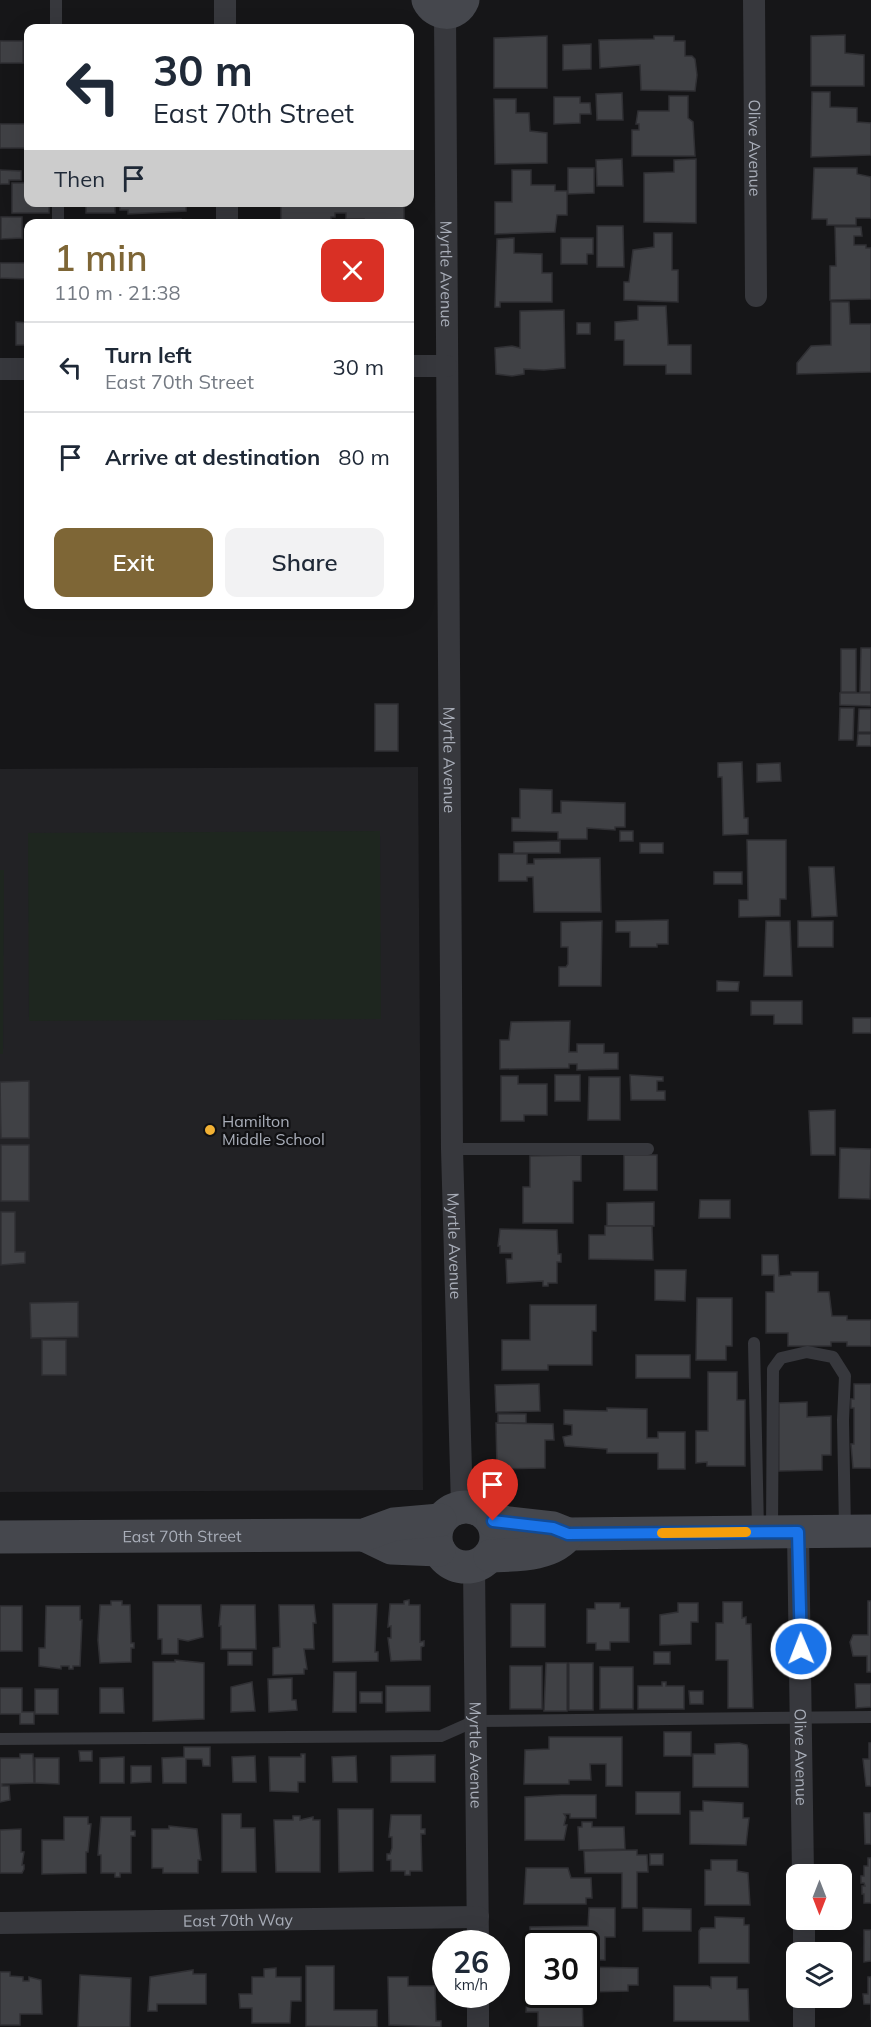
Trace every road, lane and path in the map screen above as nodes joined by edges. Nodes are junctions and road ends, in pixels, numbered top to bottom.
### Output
1 (56, 0) edge
2 (225, 0) edge
3 (754, 0) edge
4 (446, 4) edge
5 (56, 24) edge
6 (225, 24) edge
7 (756, 296) dead end
8 (414, 366) edge
9 (446, 366) junction
10 (0, 369) edge
11 (24, 369) edge
12 (452, 1149) junction
13 (648, 1149) dead end
14 (754, 1343) dead end
15 (493, 1521) junction
16 (447, 1526) junction
17 (858, 1531) edge
18 (776, 1532) junction
19 (568, 1534) junction
20 (0, 1537) edge
21 (482, 1561) junction
22 (871, 1717) edge
23 (802, 1718) junction
24 (474, 1721) junction
25 (0, 1739) edge
26 (803, 1864) edge
27 (478, 1917) junction
28 (0, 1923) edge
29 (478, 1930) edge
30 (478, 2008) edge
31 (804, 2008) edge
32 (478, 2027) edge
33 (804, 2027) edge

1 - 5 lane
2 - 6 street
3 - 7 street, Olive Avenue
4 - 9 street, Myrtle Avenue
8 - 9 street
9 - 12 street, Myrtle Avenue
10 - 11 street
12 - 13 lane
12 - 16 street, Myrtle Avenue
14 - 18 lane
15 - 16 street
15 - 19 street
15 - 21 street
16 - 20 street, East 70th Street
16 - 21 street
17 - 18 street
17 - 18 lane
18 - 19 street
18 - 23 street, Olive Avenue
19 - 21 street
21 - 24 street, Myrtle Avenue
22 - 23 lane
23 - 24 lane
23 - 26 street, Olive Avenue
24 - 25 lane
24 - 27 street, Myrtle Avenue
27 - 28 street, East 70th Way
27 - 29 street, Myrtle Avenue
30 - 32 street
31 - 33 street

